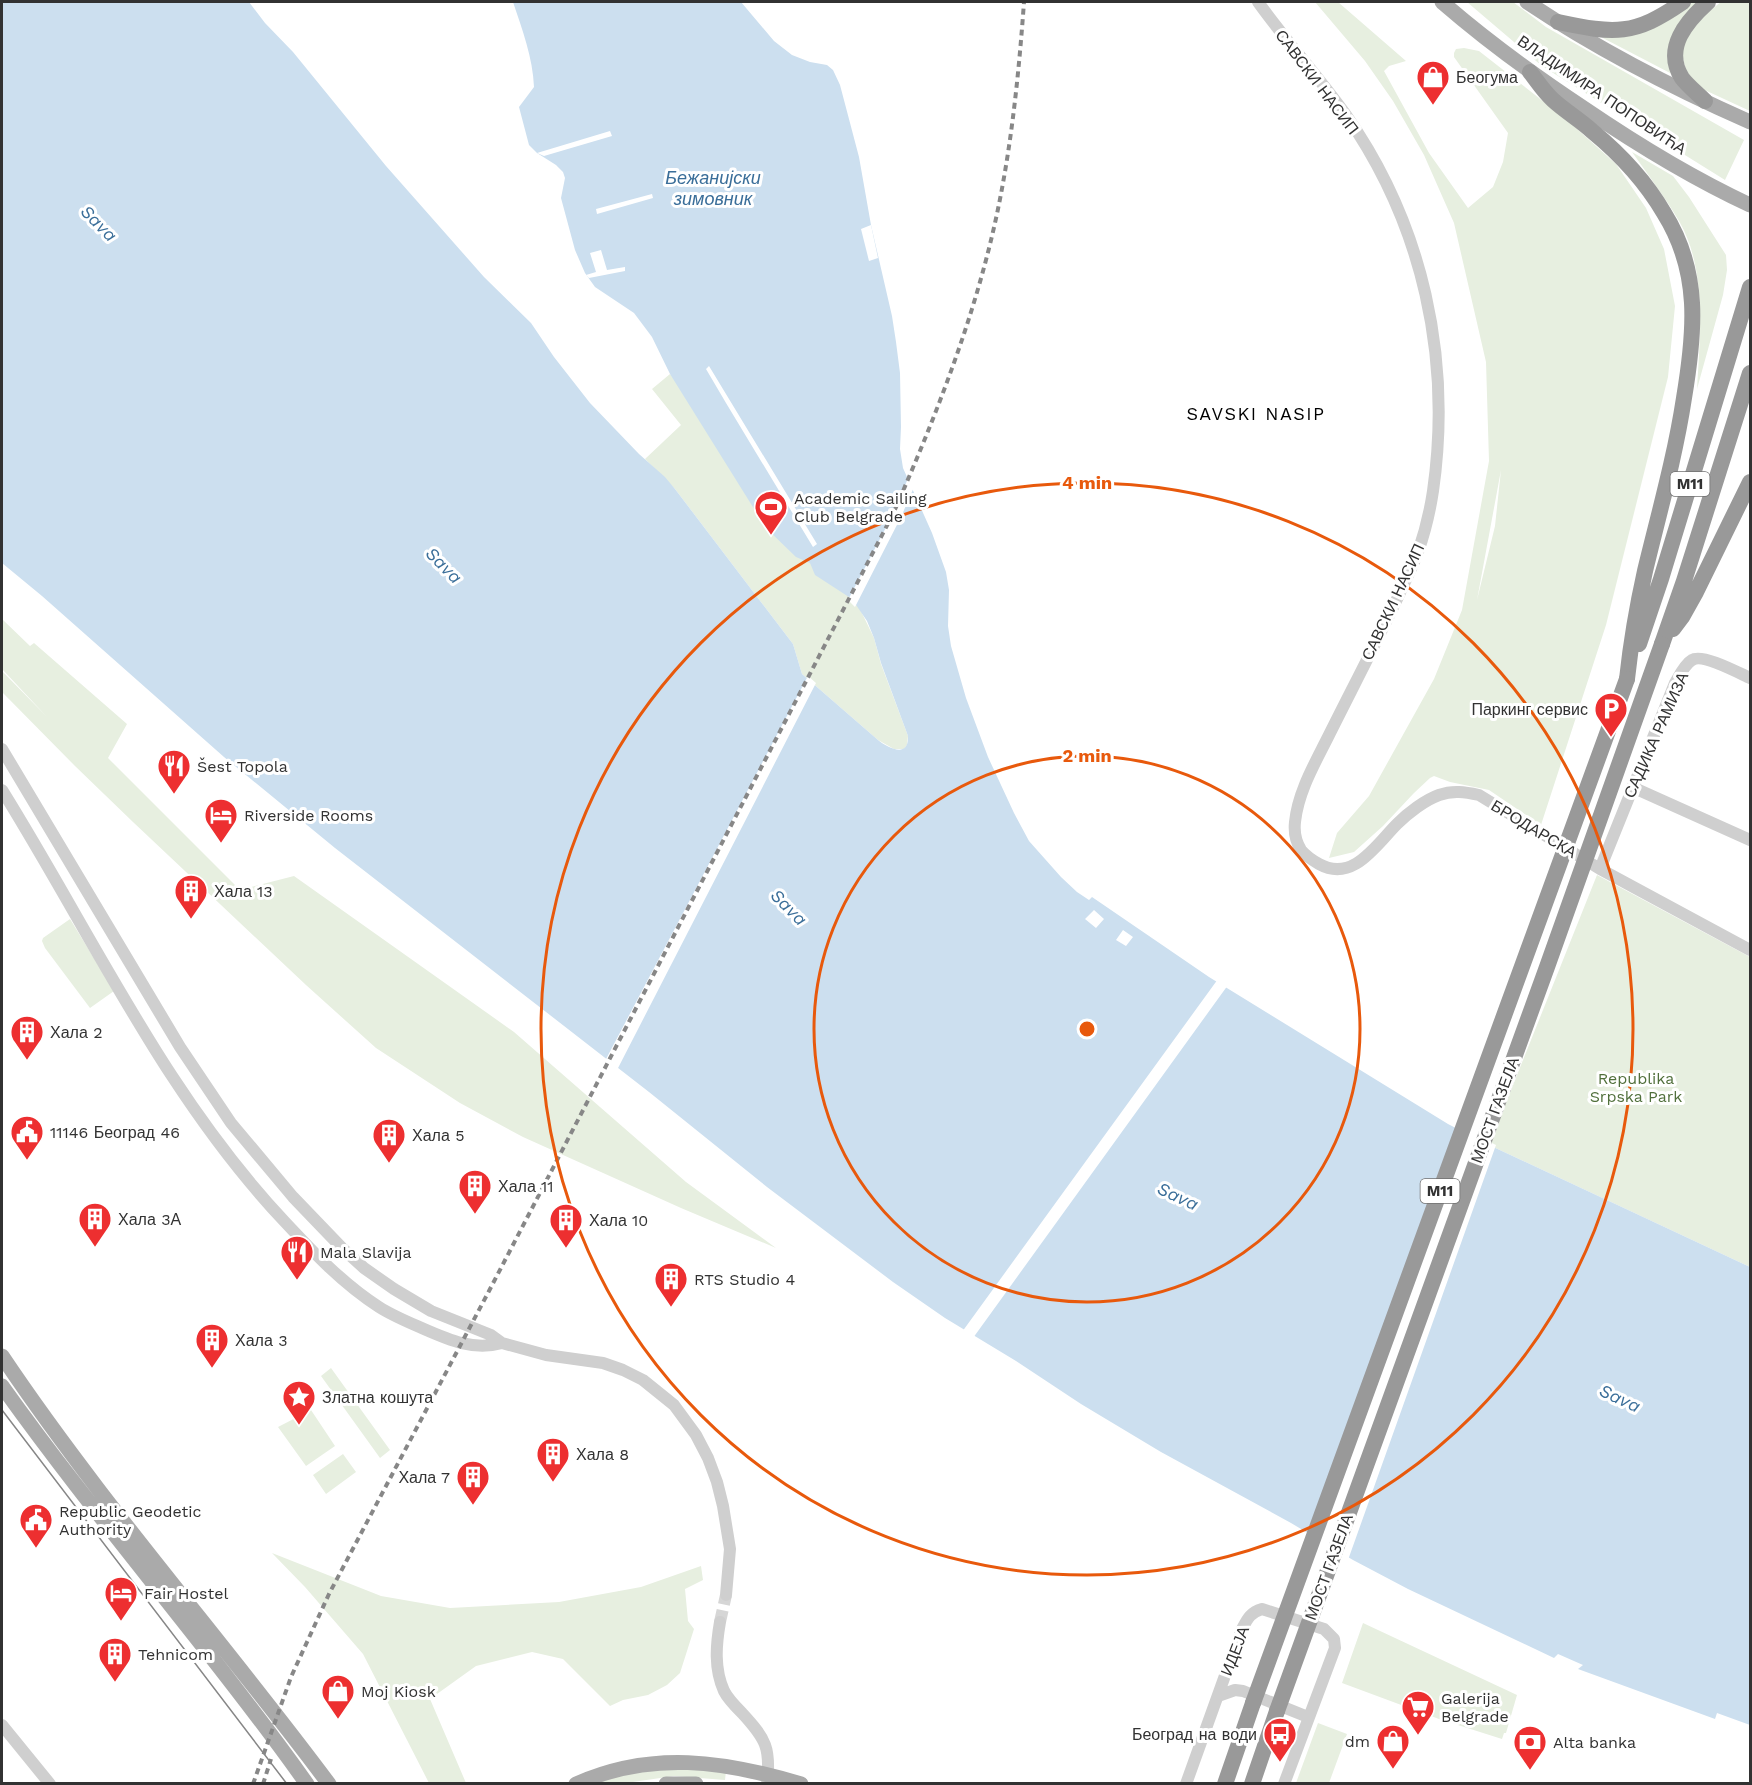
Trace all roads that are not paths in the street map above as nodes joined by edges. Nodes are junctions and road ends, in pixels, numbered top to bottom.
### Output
1 (1258, 2) edge
2 (1442, 2) edge
3 (1527, 2) edge
4 (1683, 2) edge
5 (1708, 2) edge
6 (1558, 22) junction
7 (1530, 72) junction
8 (1705, 101) junction
9 (1750, 122) edge
10 (1750, 205) edge
11 (1750, 287) edge
12 (1750, 373) edge
13 (1750, 482) edge
14 (1662, 644) junction
15 (1750, 678) edge
16 (1627, 679) junction
17 (2, 749) edge
18 (1632, 787) junction
19 (2, 790) edge
20 (1750, 840) edge
21 (1323, 866) joint
22 (1600, 869) junction
23 (1750, 950) edge
24 (502, 1343) junction
25 (2, 1356) edge
26 (2, 1386) edge
27 (726, 1595) tunnel mouth
28 (720, 1622) tunnel mouth
29 (1218, 1696) junction
30 (1308, 1717) junction
31 (2, 1725) edge
32 (747, 1776) edge
33 (767, 1779) edge
34 (50, 1784) edge
35 (307, 1784) edge
36 (329, 1784) edge
37 (576, 1784) edge
38 (666, 1784) edge
39 (696, 1784) edge
40 (801, 1784) edge
41 (1186, 1784) edge
42 (1225, 1784) edge
43 (1252, 1784) edge
44 (1284, 1784) edge

1 - 21 street, САВСКИ НАСИП
2 - 7 main road, ВЛАДИМИРА ПОПОВИЋА
3 - 6 main road
4 - 6 highway
5 - 8 highway
6 - 8 main road
7 - 10 main road, ВЛАДИМИРА ПОПОВИЋА
7 - 16 highway
8 - 9 main road
11 - 16 highway, M11
12 - 14 highway, M11
13 - 14 highway
14 - 43 highway, МОСТ ГАЗЕЛА / M11, bridge
15 - 18 street, САДИКА РАМИЗА
16 - 42 highway, МОСТ ГАЗЕЛА / M11, bridge
17 - 24 street
18 - 20 street
18 - 22 street, САДИКА РАМИЗА
19 - 24 street
21 - 22 street, БРОДАРСКА
22 - 23 street, БРОДАРСКА
24 - 27 street
25 - 36 main road
26 - 35 main road
28 - 33 street
29 - 30 street
29 - 30 street, ИДЕЈА
29 - 41 street, ИДЕЈА
30 - 44 street, ИДЕЈА
31 - 34 street
32 - 33 main road
32 - 37 main road
33 - 40 main road
38 - 39 main road

